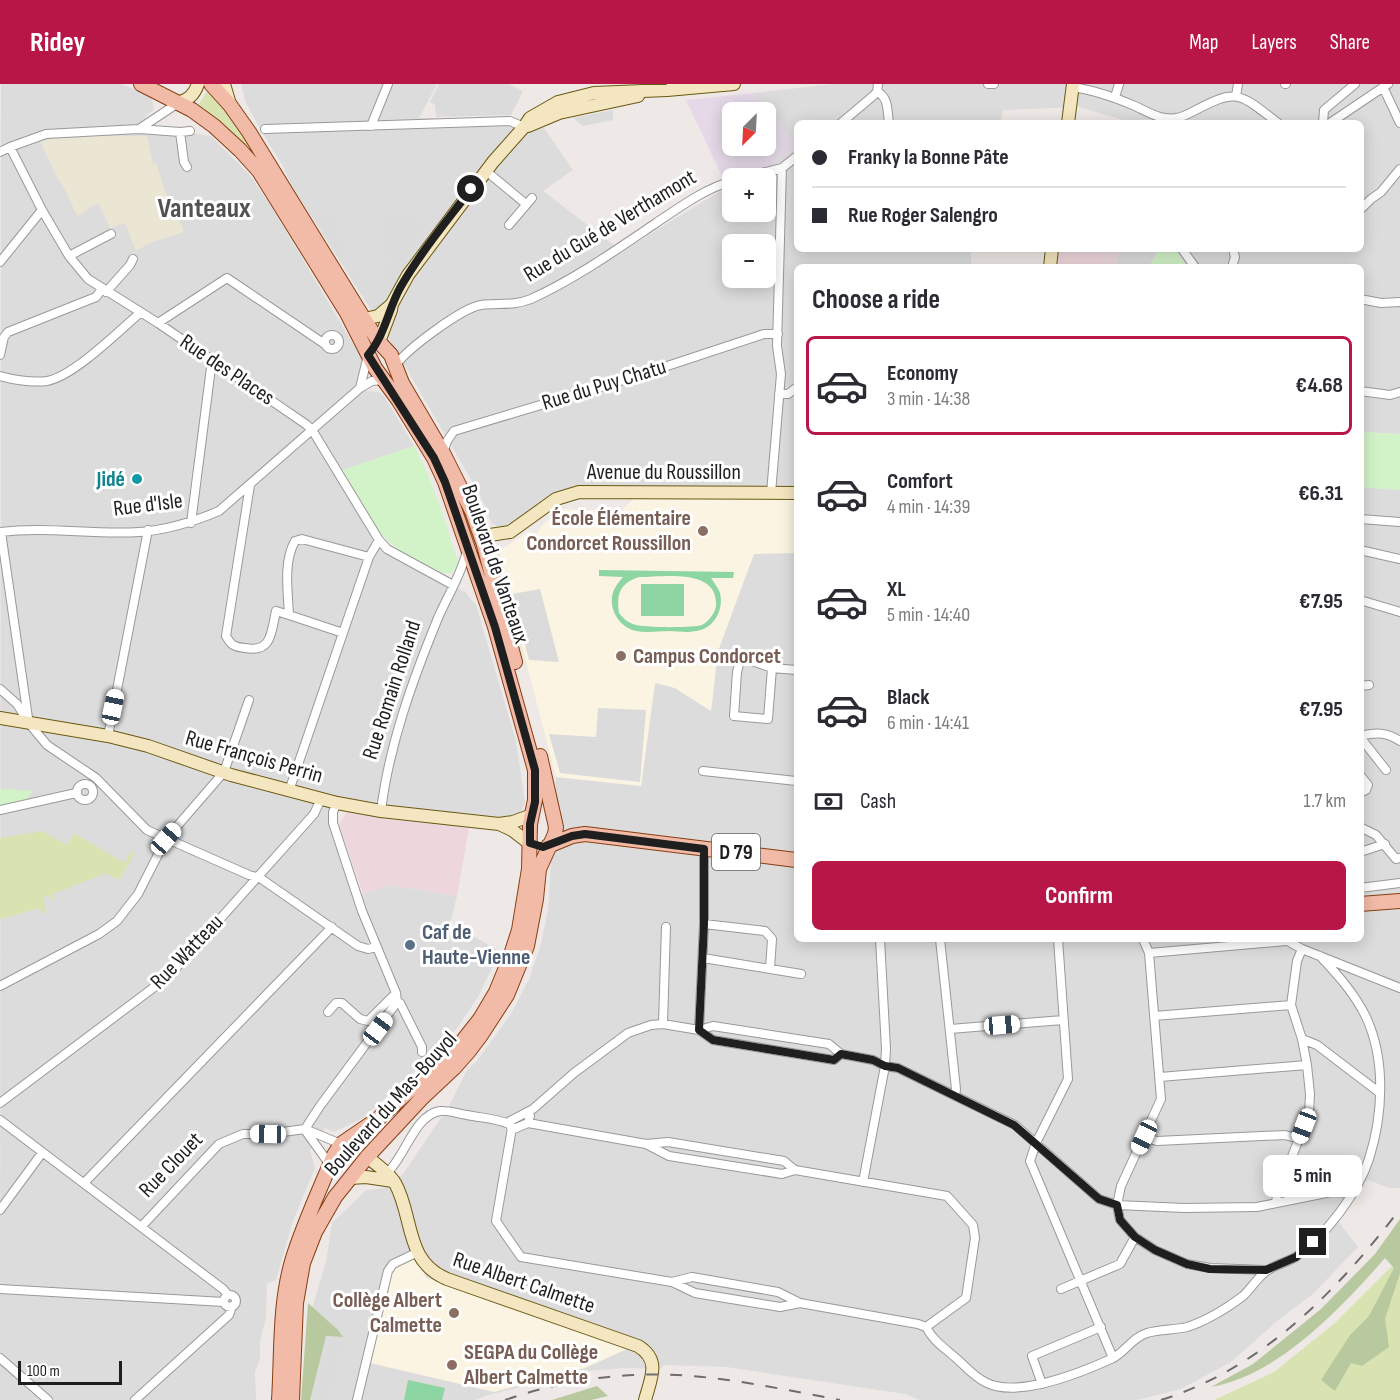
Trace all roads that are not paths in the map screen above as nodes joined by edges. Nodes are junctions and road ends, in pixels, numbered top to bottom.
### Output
1 (141, 84) edge
2 (198, 84) edge
3 (212, 84) edge
4 (224, 84) edge
5 (388, 84) edge
6 (734, 84) edge
7 (988, 84) edge
8 (994, 84) edge
9 (1119, 84) edge
10 (1238, 84) edge
11 (1355, 84) edge
12 (1073, 86) edge
13 (1386, 86) edge
14 (877, 88) edge
15 (162, 89) edge
16 (667, 90) junction
17 (594, 93) junction
18 (1236, 96) junction
19 (1115, 97) junction
20 (178, 103) junction
21 (230, 105) junction
22 (561, 112) junction
23 (159, 116) junction
24 (845, 120) edge
25 (889, 120) edge
26 (1068, 120) edge
27 (1274, 120) edge
28 (1323, 120) edge
29 (1335, 120) edge
30 (1400, 123) edge
31 (371, 126) junction
32 (524, 127) junction
33 (140, 129) junction
34 (265, 129) dead end
35 (190, 131) dead end
36 (180, 132) junction
37 (9, 147) junction
38 (0, 152) edge
39 (794, 159) edge
40 (187, 167) dead end
41 (782, 168) junction
42 (776, 169) edge
43 (1400, 169) edge
44 (486, 171) junction
45 (722, 185) edge
46 (1364, 206) edge
47 (42, 210) junction
48 (509, 225) dead end
49 (111, 234) dead end
50 (1184, 252) edge
51 (69, 256) junction
52 (132, 259) dead end
53 (0, 262) edge
54 (1194, 264) edge
55 (104, 291) junction
56 (1364, 300) edge
57 (1400, 302) edge
58 (392, 304) junction
59 (141, 312) junction
60 (364, 319) junction
61 (158, 323) junction
62 (778, 334) junction
63 (326, 345) dead end
64 (373, 349) junction
65 (0, 355) edge
66 (212, 360) junction
67 (390, 373) junction
68 (0, 376) edge
69 (360, 388) junction
70 (794, 390) edge
71 (1364, 392) edge
72 (1400, 392) edge
73 (779, 394) junction
74 (312, 429) junction
75 (443, 453) junction
76 (249, 485) junction
77 (771, 493) junction
78 (794, 493) edge
79 (1364, 519) edge
80 (1400, 522) edge
81 (191, 523) junction
82 (148, 530) junction
83 (1, 532) edge
84 (378, 540) junction
85 (475, 545) junction
86 (1364, 551) edge
87 (369, 557) junction
88 (1400, 559) edge
89 (481, 564) junction
90 (453, 585) junction
91 (1364, 601) edge
92 (1400, 612) edge
93 (289, 615) junction
94 (343, 633) junction
95 (772, 668) junction
96 (794, 670) edge
97 (0, 689) edge
98 (249, 700) dead end
99 (0, 718) edge
100 (28, 722) junction
101 (1364, 735) edge
102 (108, 736) junction
103 (1364, 741) edge
104 (1400, 741) edge
105 (1386, 770) dead end
106 (703, 771) dead end
107 (224, 772) junction
108 (96, 778) junction
109 (794, 781) edge
110 (90, 786) junction
111 (289, 791) junction
112 (76, 793) junction
113 (321, 799) junction
114 (337, 803) junction
115 (0, 810) edge
116 (381, 811) junction
117 (554, 813) junction
118 (532, 815) junction
119 (499, 824) junction
120 (1364, 829) edge
121 (585, 834) junction
122 (166, 839) junction
123 (530, 843) junction
124 (1385, 844) junction
125 (550, 845) junction
126 (704, 849) junction
127 (1364, 851) edge
128 (1400, 858) edge
129 (794, 860) edge
130 (256, 877) junction
131 (1400, 883) edge
132 (1364, 888) edge
133 (1400, 903) edge
134 (1364, 904) edge
135 (704, 924) junction
136 (332, 927) junction
137 (666, 927) dead end
138 (880, 942) edge
139 (940, 942) edge
140 (1058, 942) edge
141 (1144, 942) edge
142 (1264, 942) edge
143 (1289, 942) edge
144 (376, 947) junction
145 (1302, 949) junction
146 (1149, 953) junction
147 (1320, 956) junction
148 (703, 958) junction
149 (770, 969) junction
150 (801, 974) dead end
151 (0, 986) edge
152 (1400, 988) edge
153 (396, 997) junction
154 (1291, 1005) junction
155 (328, 1012) dead end
156 (1154, 1016) junction
157 (1064, 1020) junction
158 (663, 1024) junction
159 (950, 1029) junction
160 (699, 1030) junction
161 (1302, 1039) junction
162 (422, 1052) dead end
163 (841, 1054) junction
164 (1307, 1065) junction
165 (885, 1066) junction
166 (1160, 1077) junction
167 (1380, 1093) junction
168 (955, 1096) junction
169 (0, 1103) edge
170 (526, 1113) junction
171 (0, 1120) edge
172 (528, 1123) junction
173 (510, 1124) junction
174 (305, 1129) junction
175 (1144, 1137) junction
176 (1299, 1139) junction
177 (1036, 1143) junction
178 (646, 1144) junction
179 (348, 1146) junction
180 (42, 1153) junction
181 (367, 1157) junction
182 (330, 1165) junction
183 (795, 1170) junction
184 (347, 1177) junction
185 (390, 1177) junction
186 (863, 1182) junction
187 (84, 1183) junction
188 (1352, 1193) junction
189 (1276, 1203) junction
190 (1117, 1205) junction
191 (0, 1210) edge
192 (141, 1227) junction
193 (1135, 1237) junction
194 (418, 1252) junction
195 (1266, 1270) junction
196 (1082, 1281) junction
197 (672, 1282) junction
198 (0, 1289) edge
199 (1060, 1289) dead end
200 (228, 1301) junction
201 (800, 1303) junction
202 (926, 1327) junction
203 (1101, 1327) junction
204 (0, 1358) edge
205 (1113, 1358) junction
206 (1042, 1384) junction
207 (48, 1400) edge
208 (135, 1400) edge
209 (279, 1400) edge
210 (292, 1400) edge
211 (357, 1400) edge
212 (645, 1400) edge

1 - 15 main road, Boulevard de Vanteaux
2 - 20 main road
3 - 21 main road, Boulevard de Vanteaux
4 - 21 main road
5 - 31 street
6 - 16 main road
7 - 8 street
9 - 19 street
10 - 18 street
11 - 28 street
12 - 19 street
12 - 26 main road
13 - 29 street
13 - 30 street
14 - 24 street
14 - 25 street
15 - 20 main road, Boulevard de Vanteaux
15 - 23 street
16 - 17 main road
16 - 22 main road
17 - 22 main road
17 - 32 main road
18 - 19 street
18 - 27 street
20 - 23 street
20 - 64 main road, Boulevard de Vanteaux
21 - 60 main road, Boulevard de Vanteaux
22 - 32 main road
23 - 33 street
31 - 32 street
31 - 34 street
32 - 44 main road
33 - 36 street
33 - 37 street
35 - 36 street
36 - 40 street
37 - 38 street
37 - 47 street, Rue des Places
39 - 41 street
41 - 42 street
41 - 62 street
43 - 46 street
44 - 48 street
44 - 58 main road
45 - 67 street, Rue du Gué de Verthamont
47 - 51 street, Rue des Places
47 - 53 street
49 - 51 street
50 - 54 street
51 - 55 street, Rue des Places
52 - 55 street
55 - 59 street, Rue des Places
55 - 65 street
56 - 57 street
58 - 60 main road
58 - 64 main road
59 - 61 street, Rue des Places
59 - 68 street
60 - 64 main road, Boulevard de Vanteaux
61 - 63 street
61 - 66 street, Rue des Places
62 - 73 street
62 - 75 street, Rue du Puy Chatu
64 - 67 main road, Boulevard de Vanteaux
64 - 67 main road, Boulevard de Vanteaux
64 - 69 street
66 - 74 street, Rue des Places
66 - 81 street
67 - 69 street, Rue d'Isle
67 - 75 main road, Boulevard de Vanteaux
67 - 85 main road, Boulevard de Vanteaux
69 - 74 street, Rue d'Isle
70 - 73 street
71 - 72 street
73 - 77 street
74 - 76 street, Rue d'Isle
74 - 84 street, Rue des Places
75 - 85 main road, Boulevard de Vanteaux
76 - 81 street, Rue d'Isle
76 - 93 street
77 - 78 main road, Avenue du Roussillon
77 - 85 main road, Avenue du Roussillon
79 - 80 street
81 - 82 street, Rue d'Isle
82 - 83 street, Rue d'Isle
82 - 102 street
83 - 100 street
84 - 87 street
84 - 90 street, Rue des Places
85 - 89 main road, Boulevard de Vanteaux
85 - 89 main road, Boulevard de Vanteaux
85 - 90 street, Rue Romain Rolland
86 - 88 street
87 - 93 street
87 - 94 street
89 - 90 street
89 - 117 main road, Boulevard de Vanteaux
89 - 118 main road, Boulevard de Vanteaux
90 - 116 street, Rue Romain Rolland
91 - 92 street
93 - 94 street
94 - 111 street
95 - 95 street
95 - 96 street
97 - 100 street
98 - 107 street
99 - 100 main road, Rue François Perrin
100 - 102 main road, Rue François Perrin
100 - 108 street
101 - 104 street
102 - 107 main road, Rue François Perrin
103 - 105 street
106 - 109 street
107 - 111 main road, Rue François Perrin
107 - 122 street
108 - 110 street
108 - 122 street
110 - 112 street
110 - 112 street
111 - 113 main road, Rue François Perrin
112 - 115 street
113 - 114 main road, Rue François Perrin
113 - 130 street, Rue Watteau
114 - 116 main road, Rue François Perrin
114 - 144 street
116 - 119 main road, Rue François Perrin
117 - 118 main road, Rue François Perrin
117 - 121 main road, Rue François Perrin
117 - 125 main road, Boulevard de Vanteaux
118 - 119 main road, Rue François Perrin
118 - 123 main road, Boulevard de Vanteaux
119 - 123 main road, Rue François Perrin
120 - 124 street
121 - 125 main road, Rue François Perrin
121 - 126 main road, Rue François Perrin / D 79
122 - 130 street
122 - 151 street
123 - 125 main road, Rue François Perrin
123 - 179 main road, Boulevard du Mas-Bouyol
124 - 127 street
124 - 128 street
125 - 181 main road, Boulevard du Mas-Bouyol
126 - 129 main road, Rue François Perrin / D 79
126 - 135 street
130 - 136 street
130 - 169 street, Rue Watteau
131 - 132 street
133 - 134 main road
135 - 148 street
135 - 149 street
136 - 144 street
136 - 187 street
137 - 158 street
138 - 165 street
139 - 159 street
140 - 157 street
141 - 146 street
142 - 146 street
143 - 145 street
144 - 153 street
145 - 147 street
145 - 154 street
146 - 156 street
147 - 152 street
147 - 167 street
148 - 149 street
148 - 160 street
149 - 150 street
153 - 155 street
153 - 162 street
153 - 174 street
154 - 156 street
154 - 161 street
156 - 166 street
157 - 159 street
157 - 177 street
158 - 160 street
158 - 170 street
159 - 168 street
160 - 163 street
160 - 163 street
161 - 164 street
161 - 167 street
163 - 165 street
164 - 166 street
164 - 176 street
165 - 168 street
165 - 186 street
166 - 175 street
167 - 188 street
168 - 177 street
170 - 172 street
170 - 173 street
171 - 180 street
172 - 173 street
172 - 178 street
173 - 185 street
173 - 197 street
174 - 179 street
174 - 182 street
174 - 192 street, Rue Clouet
175 - 176 street
175 - 190 street
176 - 189 street
177 - 190 street
177 - 196 street
178 - 183 street
178 - 183 street
179 - 181 main road, Rue Albert Calmette
179 - 182 main road, Boulevard du Mas-Bouyol
180 - 187 street
180 - 191 street
181 - 184 main road, Boulevard du Mas-Bouyol
181 - 185 main road, Rue Albert Calmette
182 - 184 main road
182 - 209 main road, Boulevard du Mas-Bouyol
183 - 186 street
184 - 185 main road
184 - 210 main road, Boulevard du Mas-Bouyol
185 - 194 main road, Rue Albert Calmette
186 - 202 street
187 - 192 street
188 - 189 street
188 - 195 street
189 - 190 street
190 - 193 street
192 - 200 street
193 - 195 street
193 - 196 street
194 - 211 street
194 - 212 main road, Rue Albert Calmette
195 - 205 street
196 - 199 street
196 - 203 street
197 - 201 street
197 - 201 street
198 - 200 street
200 - 208 street
201 - 202 street
202 - 206 street
203 - 205 street
203 - 206 street
204 - 207 street
205 - 206 street

